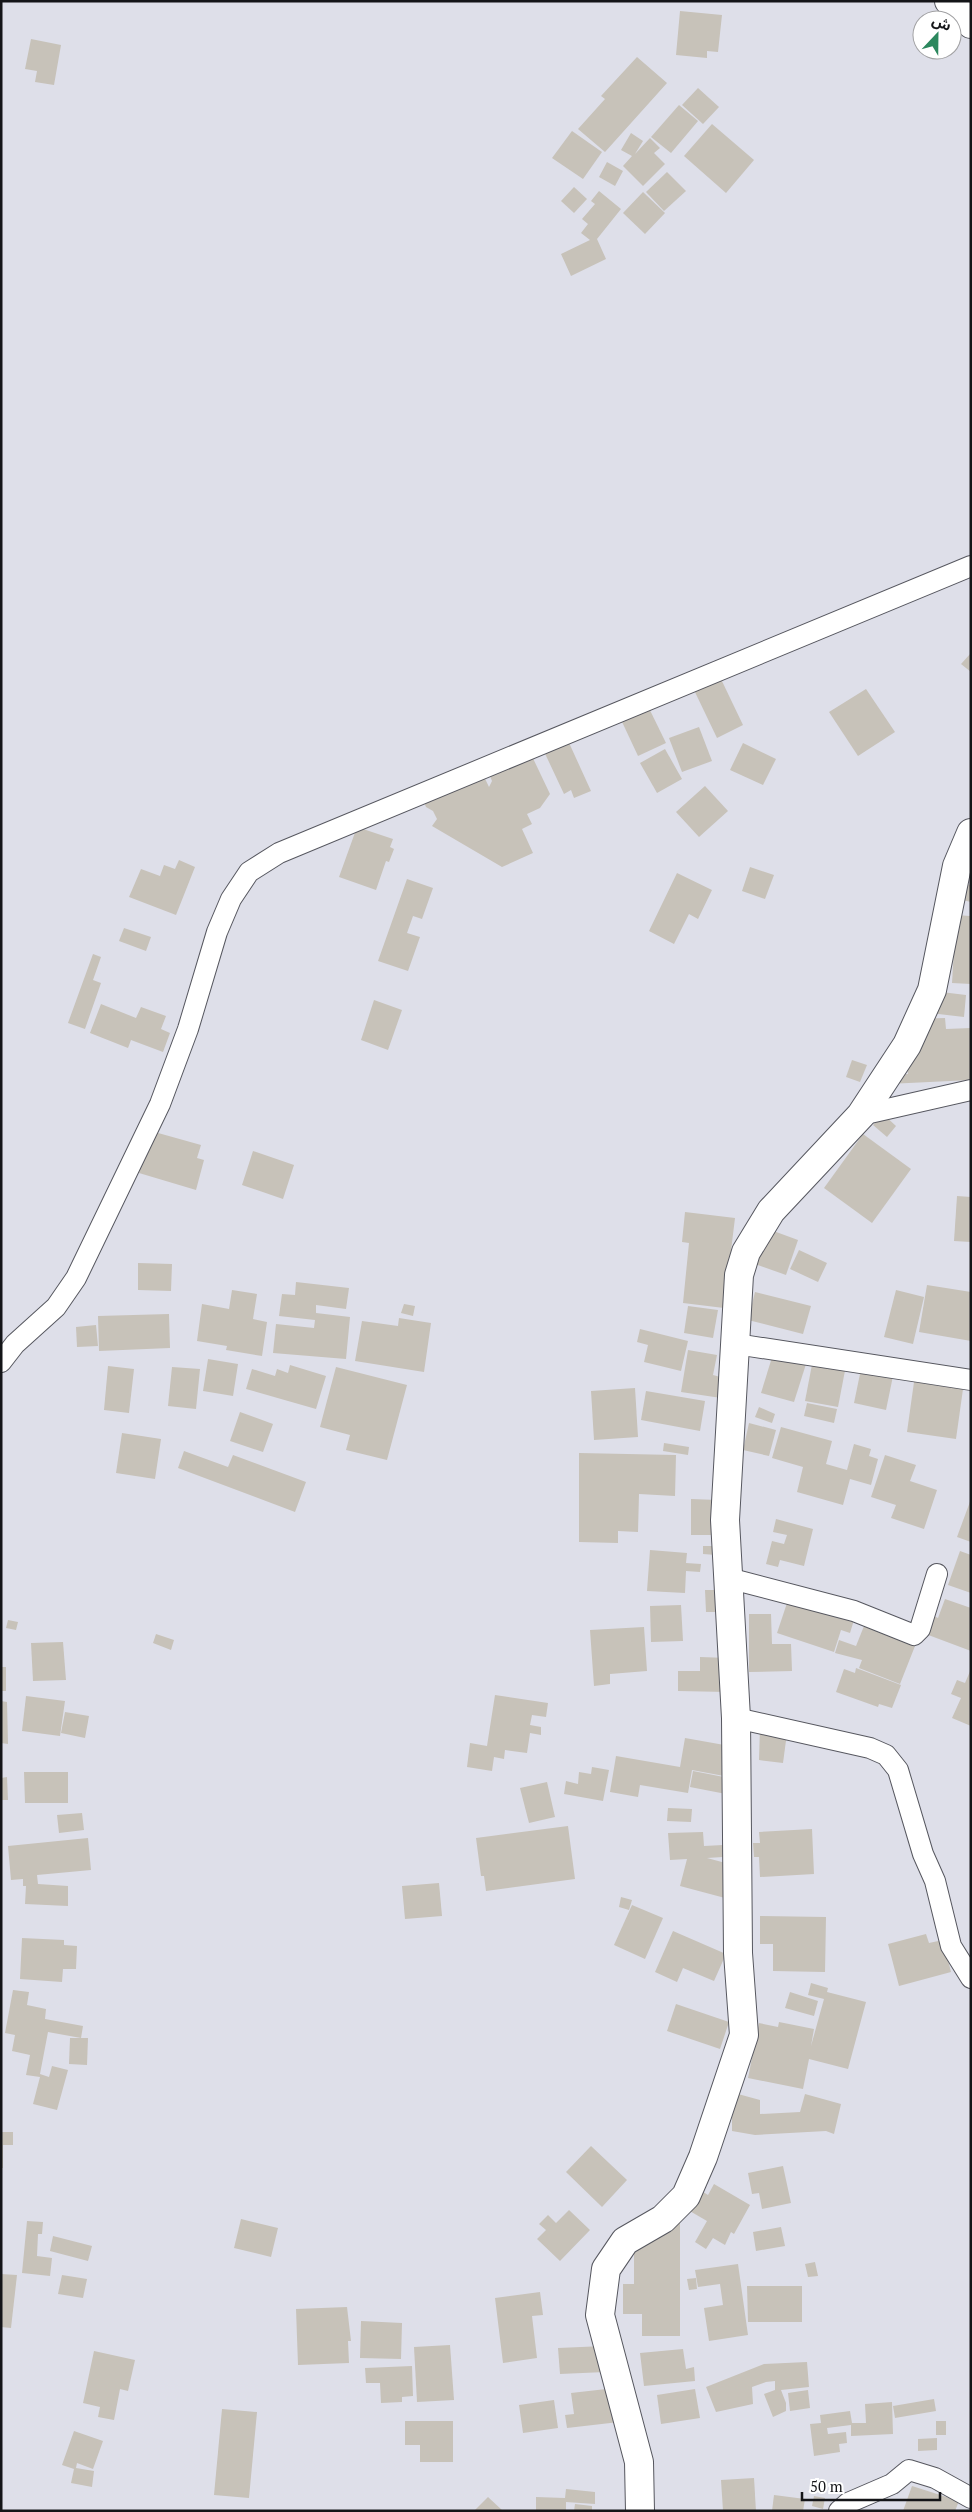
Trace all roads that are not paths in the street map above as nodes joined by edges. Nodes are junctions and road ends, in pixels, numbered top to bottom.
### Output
1 (949, 1) edge
2 (971, 24) edge
3 (971, 566) edge
4 (971, 833) edge
5 (971, 1090) edge
6 (861, 1115) junction
7 (736, 1344) junction
8 (1, 1362) edge
9 (971, 1380) edge
10 (937, 1574) dead end
11 (728, 1578) junction
12 (736, 1718) junction
13 (971, 1978) edge
14 (971, 2498) edge
15 (640, 2511) edge
16 (839, 2511) edge

1 - 2 street
3 - 8 street
4 - 6 street
5 - 6 street
6 - 7 street
7 - 9 street
7 - 11 street
10 - 11 street
11 - 12 street
12 - 13 street
12 - 15 street
14 - 16 street

